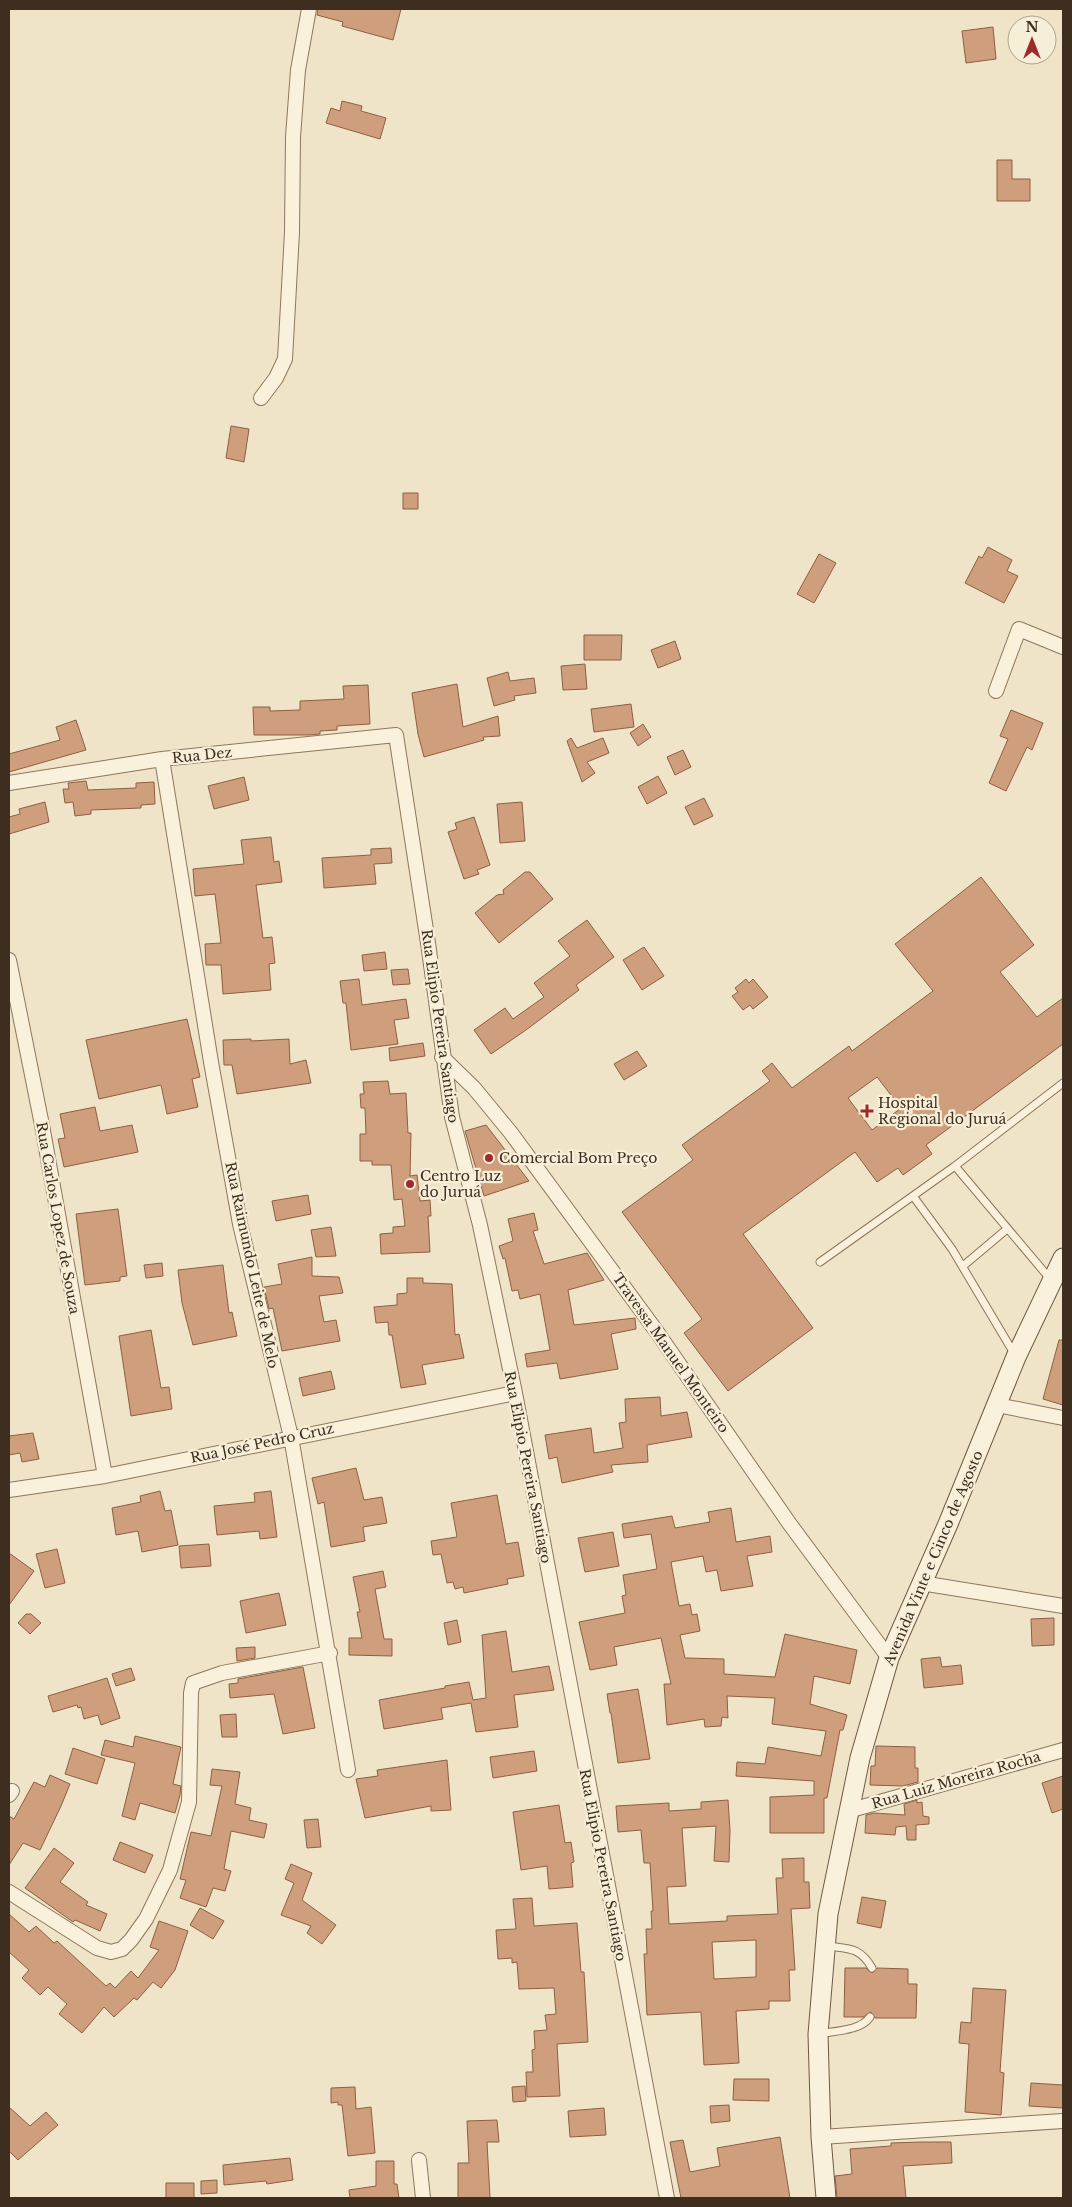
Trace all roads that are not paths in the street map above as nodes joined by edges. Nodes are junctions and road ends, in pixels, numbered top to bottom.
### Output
1 (308, 9) edge
2 (261, 398) dead end
3 (1063, 648) edge
4 (996, 691) dead end
5 (396, 735) joint
6 (162, 759) junction
7 (9, 783) edge
8 (9, 960) edge
9 (442, 1057) junction
10 (1063, 1083) edge
11 (955, 1166) junction
12 (912, 1196) junction
13 (1007, 1229) junction
14 (1063, 1258) edge
15 (820, 1262) dead end
16 (963, 1266) junction
17 (1052, 1282) junction
18 (1016, 1357) junction
19 (514, 1393) junction
20 (997, 1405) junction
21 (1063, 1418) edge
22 (291, 1437) junction
23 (105, 1476) junction
24 (9, 1490) edge
25 (921, 1583) junction
26 (1063, 1606) edge
27 (330, 1653) junction
28 (889, 1658) junction
29 (1063, 1750) edge
30 (348, 1770) dead end
31 (848, 1811) junction
32 (9, 1892) edge
33 (825, 1946) junction
34 (872, 1968) dead end
35 (870, 2017) dead end
36 (818, 2034) junction
37 (1063, 2121) edge
38 (821, 2137) junction
39 (420, 2160) dead end
40 (423, 2198) edge
41 (667, 2198) edge
42 (826, 2198) edge

1 - 2 street
3 - 4 street
5 - 6 street, Rua Dez
5 - 9 street, Rua Elipio Pereira Santiago
6 - 7 street, Rua Dez
6 - 22 street, Rua Raimundo Leite de Melo
8 - 23 street, Rua Carlos Lopez de Souza
9 - 19 street, Rua Elipio Pereira Santiago
9 - 28 street, Travessa Manuel Monteiro
10 - 11 lane
11 - 12 lane
11 - 13 lane
12 - 15 lane
12 - 16 lane
13 - 16 lane
13 - 17 lane
14 - 17 main road, Avenida Vinte e Cinco de Agosto
16 - 18 lane
17 - 18 main road, Avenida Vinte e Cinco de Agosto
18 - 20 main road, Avenida Vinte e Cinco de Agosto
19 - 22 street, Rua José Pedro Cruz
19 - 41 street, Rua Elipio Pereira Santiago
20 - 21 street
20 - 25 main road, Avenida Vinte e Cinco de Agosto
22 - 23 street, Rua José Pedro Cruz
22 - 27 street, Rua Raimundo Leite de Melo
23 - 24 street, Rua José Pedro Cruz
25 - 26 street
25 - 28 main road, Avenida Vinte e Cinco de Agosto
27 - 30 street, Rua Raimundo Leite de Melo
27 - 32 street
28 - 31 main road, Avenida Vinte e Cinco de Agosto
29 - 31 street, Rua Luiz Moreira Rocha
31 - 33 main road, Avenida Vinte e Cinco de Agosto
33 - 34 lane
33 - 36 main road, Avenida Vinte e Cinco de Agosto
35 - 36 lane
36 - 38 main road, Avenida Vinte e Cinco de Agosto
37 - 38 street
38 - 42 main road, Avenida Vinte e Cinco de Agosto
39 - 40 street

